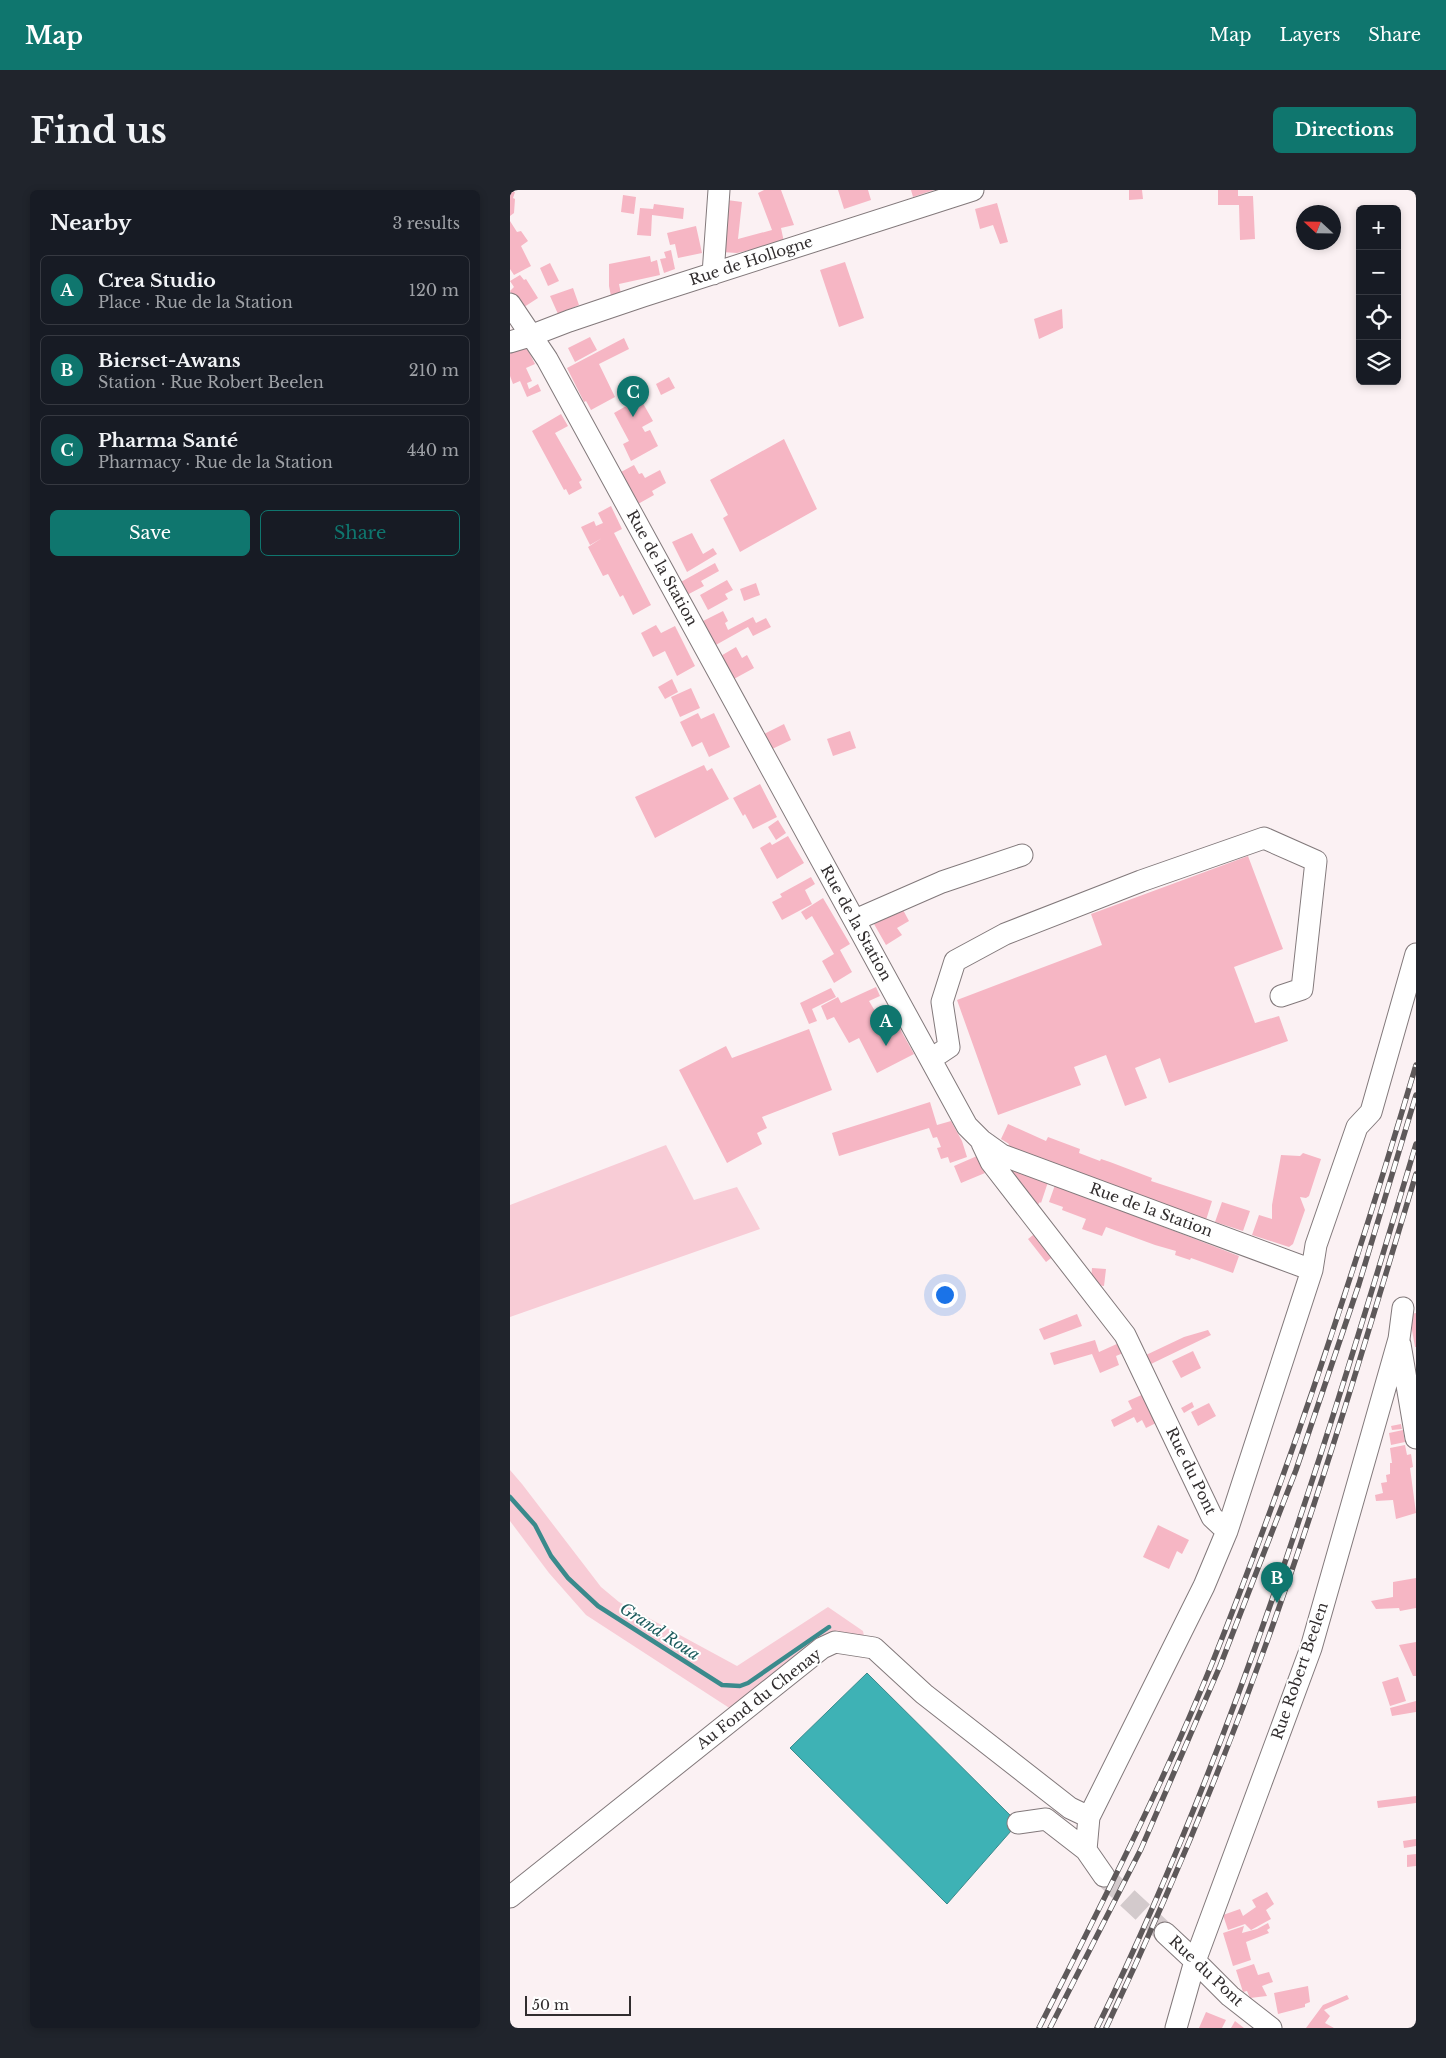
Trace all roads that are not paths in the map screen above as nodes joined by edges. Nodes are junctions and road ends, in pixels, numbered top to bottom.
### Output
1 (719, 190) edge
2 (973, 190) edge
3 (713, 274) junction
4 (510, 304) edge
5 (530, 336) junction
6 (510, 342) edge
7 (1022, 855) dead end
8 (854, 920) junction
9 (1416, 954) edge
10 (1281, 996) dead end
11 (931, 1059) junction
12 (981, 1140) junction
13 (1312, 1270) junction
14 (1403, 1308) dead end
15 (1399, 1339) junction
16 (1416, 1438) edge
17 (1227, 1532) junction
18 (1089, 1817) junction
19 (1018, 1823) dead end
20 (1086, 1850) junction
21 (1104, 1876) tunnel mouth
22 (510, 1897) edge
23 (1165, 1933) tunnel mouth
24 (1195, 1961) junction
25 (1176, 2028) edge
26 (1271, 2028) edge

1 - 3 street
2 - 3 street, Rue de Hollogne
3 - 5 street, Rue de Hollogne
4 - 5 street, Rue de la Station
5 - 6 street, Rue de Hollogne
5 - 8 street, Rue de la Station
7 - 8 street
8 - 11 street, Rue de la Station
9 - 13 street
10 - 11 street
11 - 12 street, Rue de la Station
12 - 13 street, Rue de la Station
12 - 17 street, Rue du Pont
13 - 17 street
14 - 15 street, Rue Robert Beelen
15 - 16 street
15 - 24 street, Rue Robert Beelen
17 - 18 street
18 - 20 street
18 - 22 street, Au Fond du Chenay
19 - 20 street
20 - 21 street
23 - 24 street, Rue du Pont
24 - 25 street, Rue Robert Beelen
24 - 26 street, Rue du Pont

